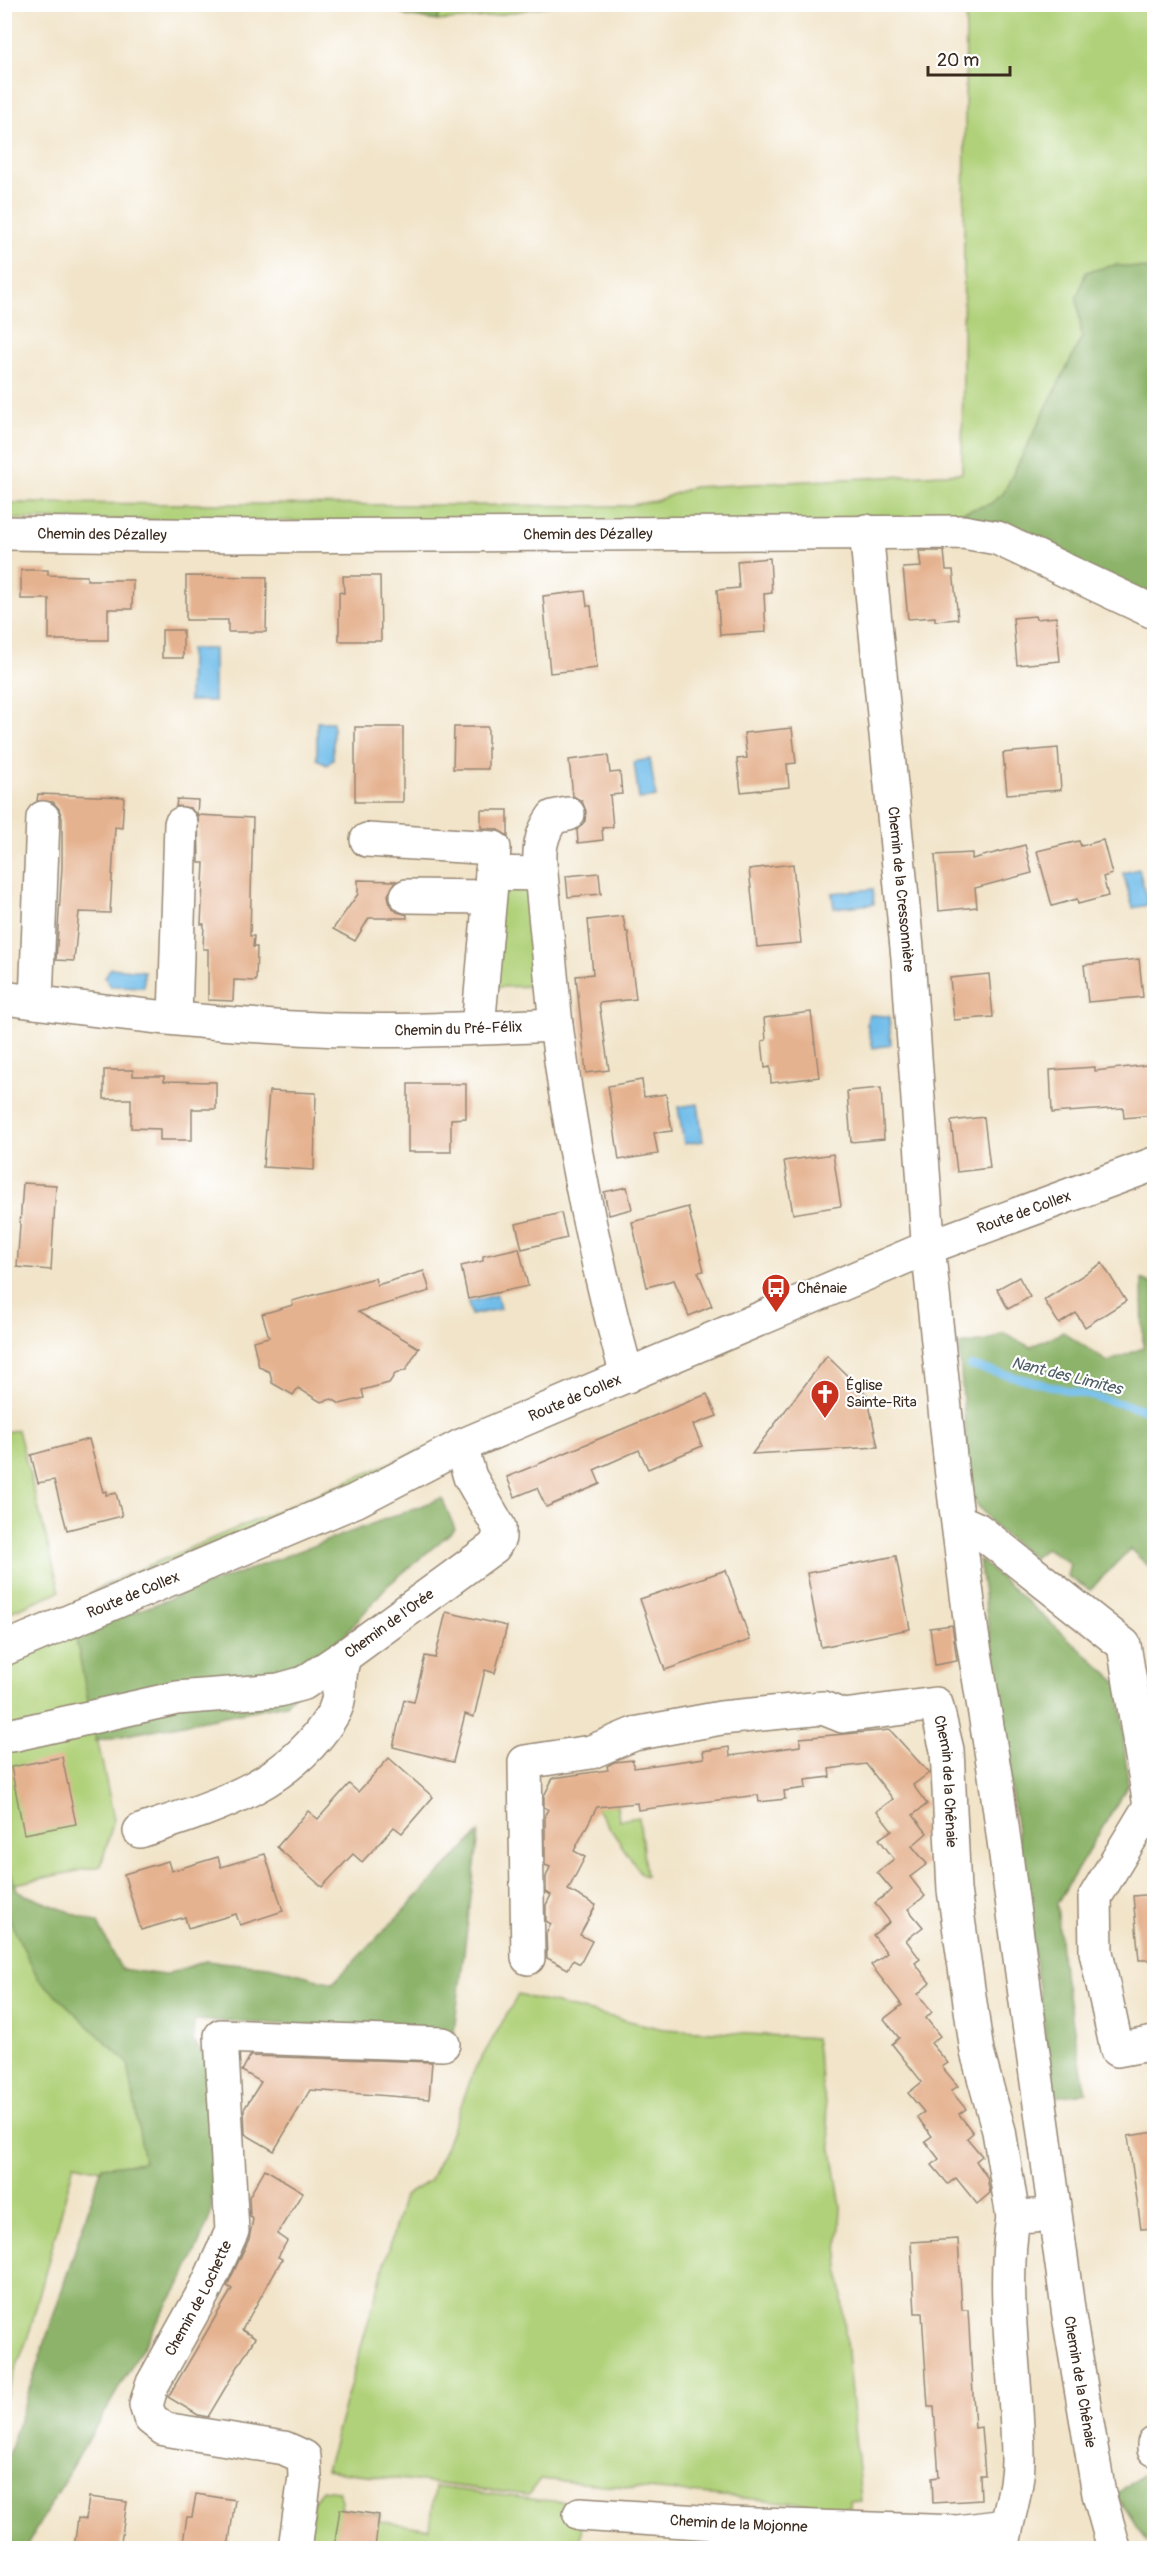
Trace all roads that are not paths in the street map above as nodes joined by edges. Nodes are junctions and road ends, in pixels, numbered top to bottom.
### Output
1 (866, 531) junction
2 (4, 533) edge
3 (1155, 612) edge
4 (568, 814) dead end
5 (43, 818) dead end
6 (181, 824) dead end
7 (367, 840) dead end
8 (541, 874) junction
9 (490, 885) junction
10 (407, 896) dead end
11 (4, 998) edge
12 (36, 1002) junction
13 (175, 1018) junction
14 (556, 1025) junction
15 (478, 1028) junction
16 (1155, 1164) edge
17 (929, 1247) junction
18 (627, 1376) junction
19 (461, 1446) junction
20 (958, 1521) junction
21 (4, 1649) edge
22 (346, 1655) junction
23 (12, 1735) dead end
24 (989, 1742) junction
25 (947, 1750) junction
26 (1152, 1807) edge
27 (140, 1831) dead end
28 (528, 1959) dead end
29 (1155, 2043) edge
30 (442, 2044) dead end
31 (1054, 2215) junction
32 (1013, 2217) junction
33 (580, 2514) dead end
34 (1005, 2537) edge
35 (296, 2548) edge
36 (1114, 2548) edge

1 - 2 street, Chemin des Dézalley
1 - 3 street, Chemin des Dézalley
1 - 17 street, Chemin de la Cressonnière
4 - 8 street
5 - 12 street
6 - 13 street
7 - 9 street
8 - 9 street
8 - 14 street
9 - 10 street
9 - 15 street
11 - 12 street, Chemin du Pré-Félix
12 - 13 street, Chemin du Pré-Félix
13 - 15 street, Chemin du Pré-Félix
14 - 15 street, Chemin du Pré-Félix
14 - 18 street
16 - 17 street, Route de Collex
17 - 18 street, Route de Collex
17 - 20 street, Chemin de la Chênaie
18 - 19 street, Route de Collex
19 - 21 street, Route de Collex
19 - 22 street, Chemin de l'Orée
20 - 24 street, Chemin de la Chênaie
20 - 26 street
22 - 23 street
22 - 27 street, Chemin de l'Orée
24 - 25 street
24 - 31 street, Chemin de la Chênaie
25 - 28 street, Chemin de la Chênaie
25 - 32 street, Chemin de la Chênaie
26 - 29 street
30 - 35 street, Chemin de Lochette
31 - 32 street
31 - 36 street, Chemin de la Chênaie
32 - 34 street, Chemin de la Chênaie
33 - 34 street, Chemin de la Mojonne

